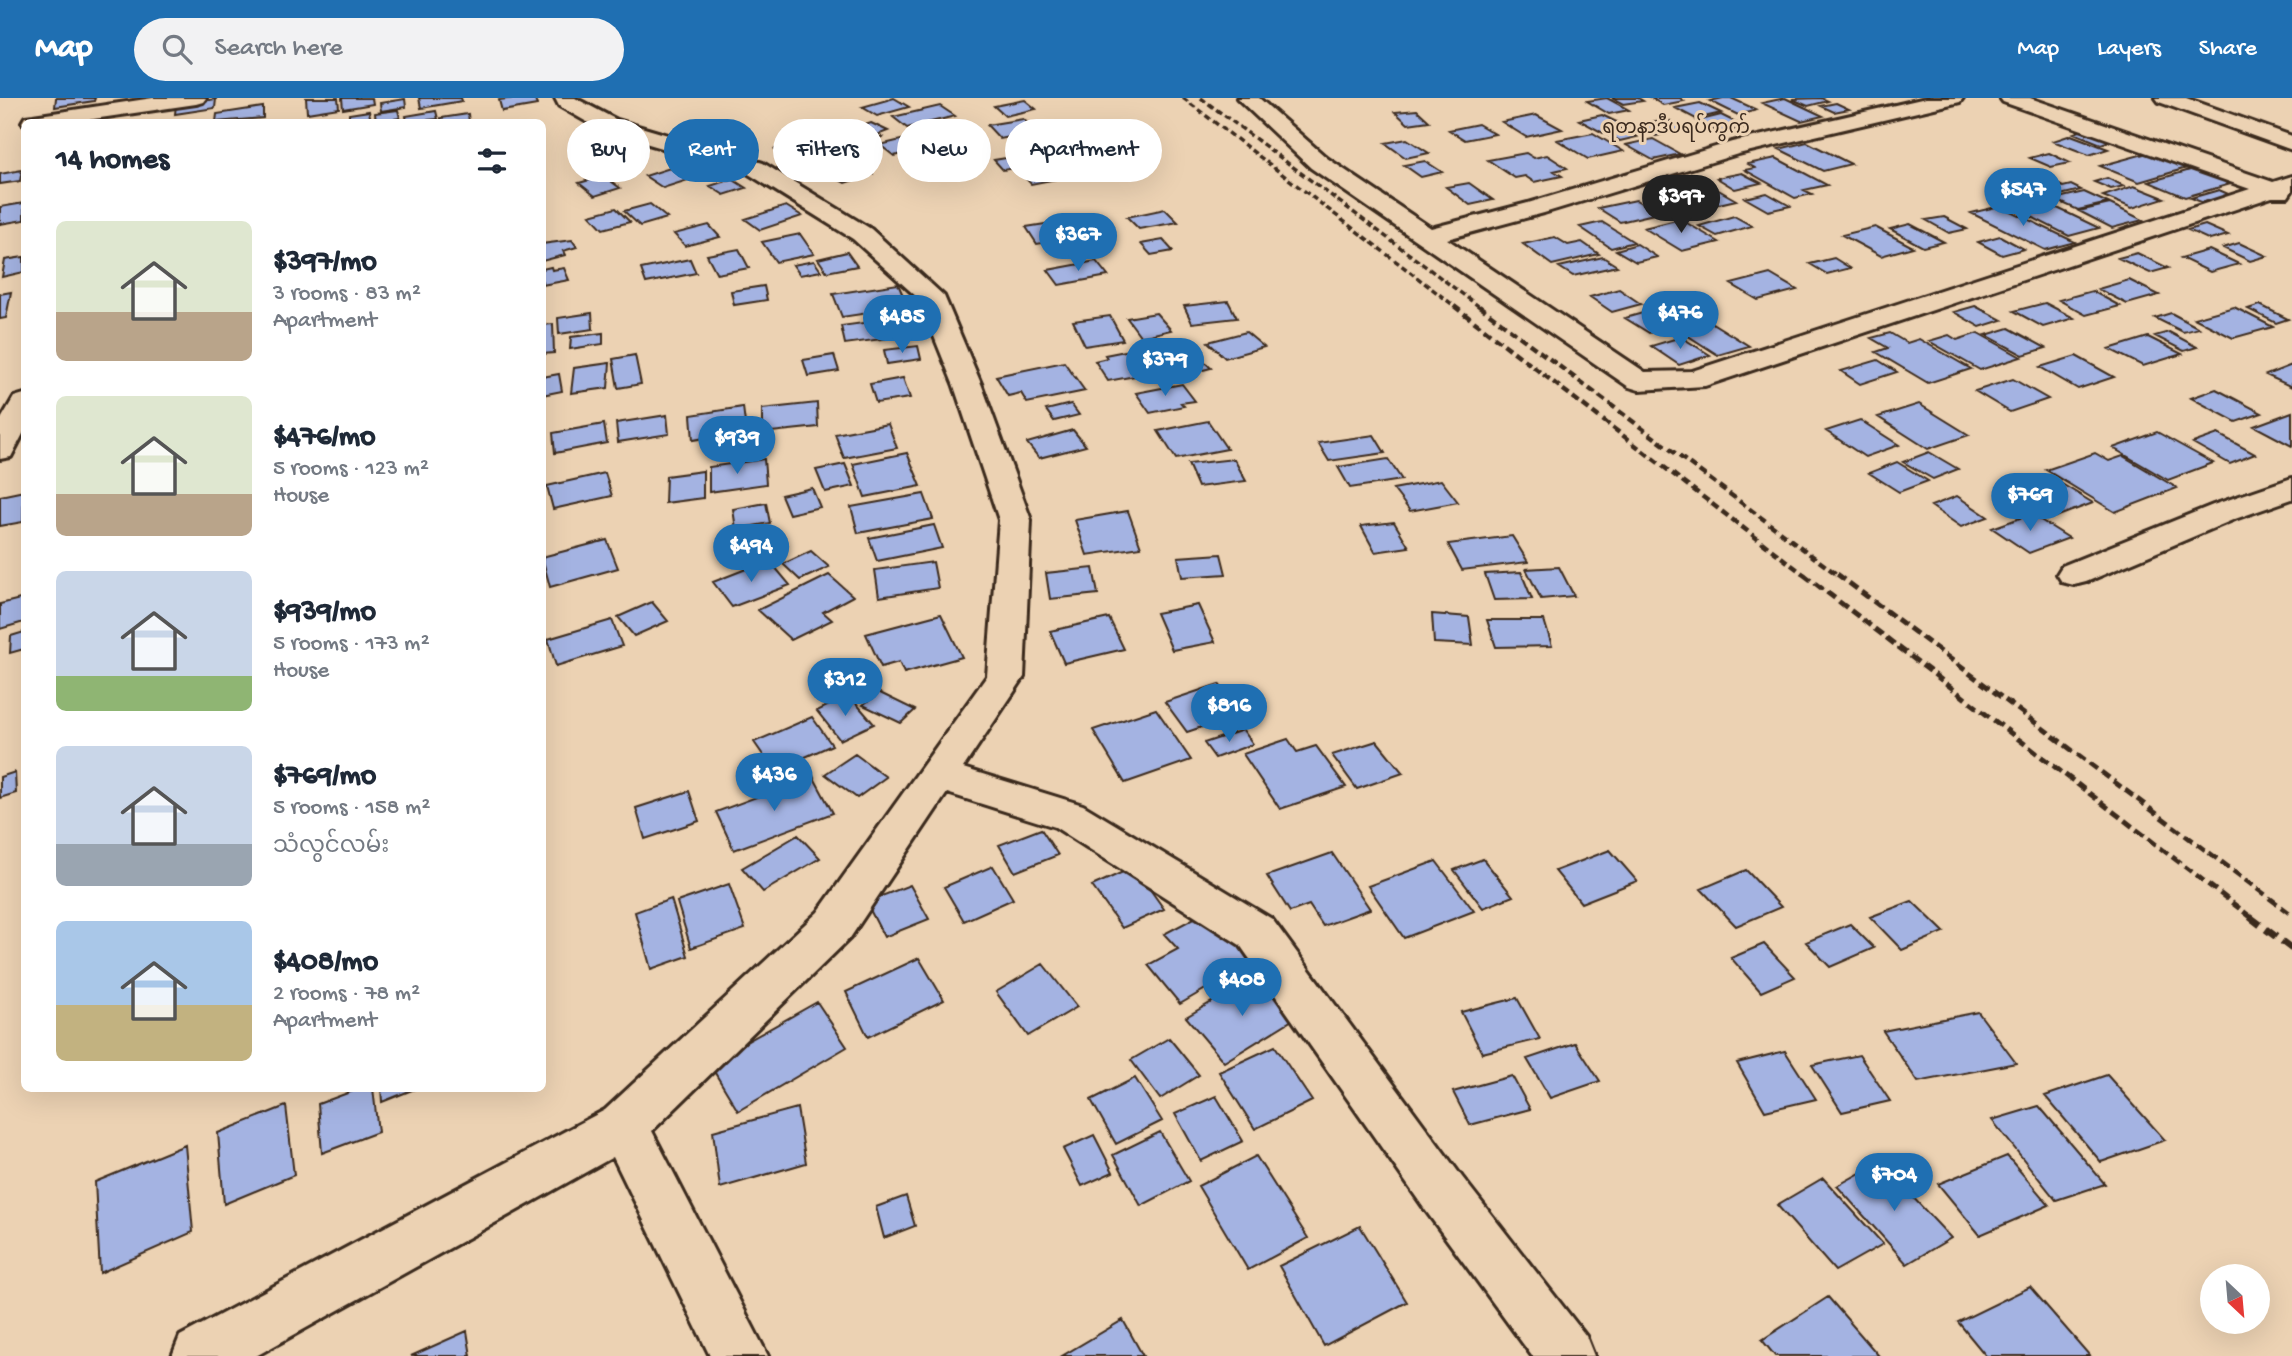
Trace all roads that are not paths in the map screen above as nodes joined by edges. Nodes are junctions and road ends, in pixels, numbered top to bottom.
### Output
1 (196, 98) edge
2 (565, 98) edge
3 (1247, 98) edge
4 (1953, 98) edge
5 (2010, 98) edge
6 (2166, 98) edge
7 (2226, 98) edge
8 (141, 114) edge
9 (2281, 117) dead end
10 (82, 119) edge
11 (2292, 143) edge
12 (2286, 190) edge
13 (1426, 237) junction
14 (21, 409) edge
15 (0, 450) edge
16 (2292, 488) edge
17 (2074, 574) dead end
18 (937, 775) junction
19 (623, 1126) junction
20 (200, 1356) edge
21 (740, 1356) edge
22 (1566, 1356) edge

1 - 8 street
2 - 18 street
3 - 13 street
4 - 13 street
5 - 12 street
6 - 11 street
7 - 9 street
8 - 10 street
12 - 13 street
14 - 15 street
16 - 17 street
18 - 19 street
18 - 22 street
19 - 20 street
19 - 21 street

